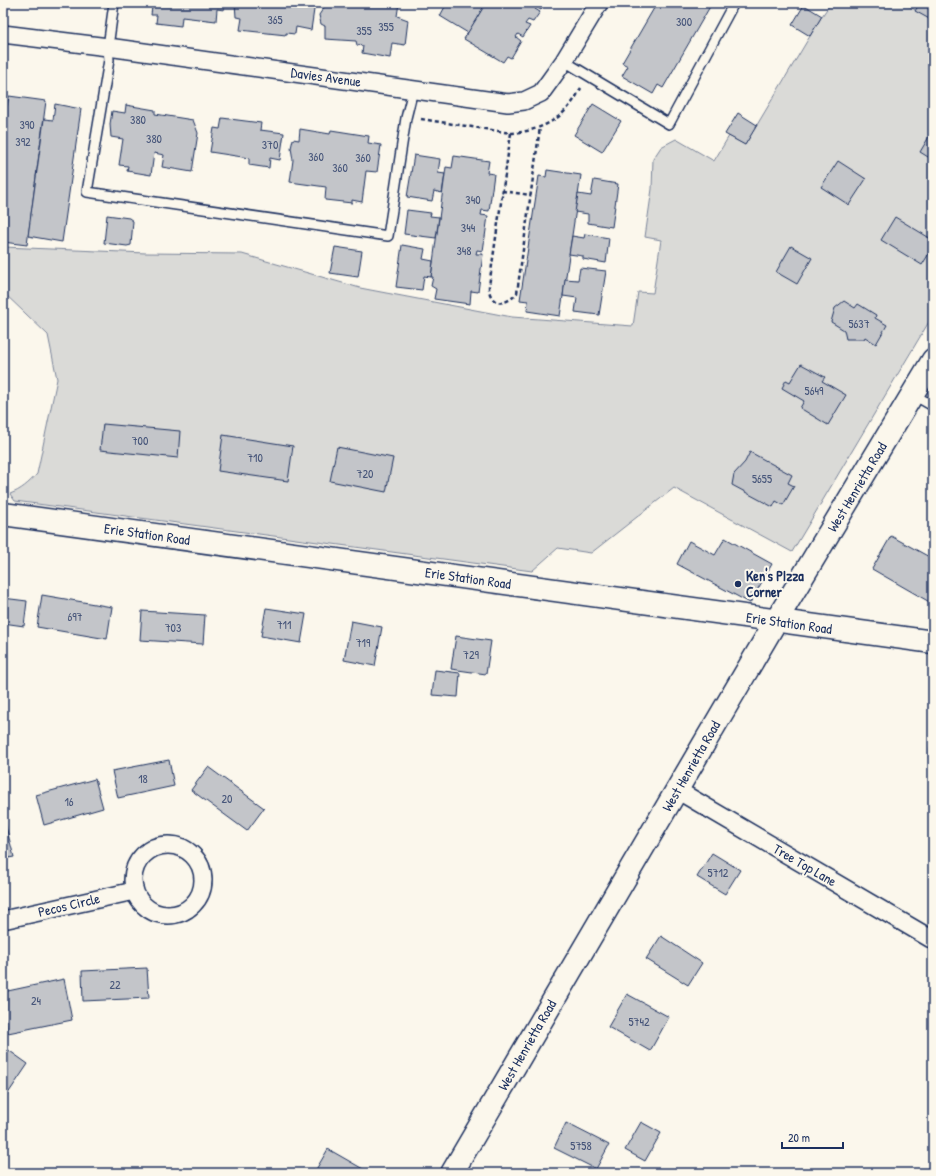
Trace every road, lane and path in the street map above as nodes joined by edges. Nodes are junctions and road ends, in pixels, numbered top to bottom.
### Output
1 (114, 3) edge
2 (599, 3) edge
3 (734, 3) edge
4 (3, 34) edge
5 (108, 47) junction
6 (564, 61) junction
7 (413, 90) junction
8 (540, 127) dead end
9 (511, 133) dead end
10 (502, 190) junction
11 (531, 195) junction
12 (933, 360) edge
13 (912, 394) junction
14 (933, 406) edge
15 (3, 514) edge
16 (776, 621) junction
17 (933, 642) edge
18 (677, 790) junction
19 (134, 891) junction
20 (3, 920) edge
21 (933, 940) edge
22 (452, 1173) edge

1 - 5 lane
2 - 6 street, Davies Avenue
3 - 6 lane
4 - 5 street, Davies Avenue
5 - 7 street, Davies Avenue
5 - 7 lane
6 - 7 street, Davies Avenue
8 - 11 path
9 - 10 path
10 - 11 path
10 - 11 path
12 - 13 main road, West Henrietta Road
13 - 14 lane
13 - 16 main road, West Henrietta Road
15 - 16 main road, Erie Station Road
16 - 17 main road, Erie Station Road
16 - 18 main road, West Henrietta Road
18 - 21 street, Tree Top Lane
18 - 22 main road, West Henrietta Road
19 - 19 street
19 - 20 street, Pecos Circle

